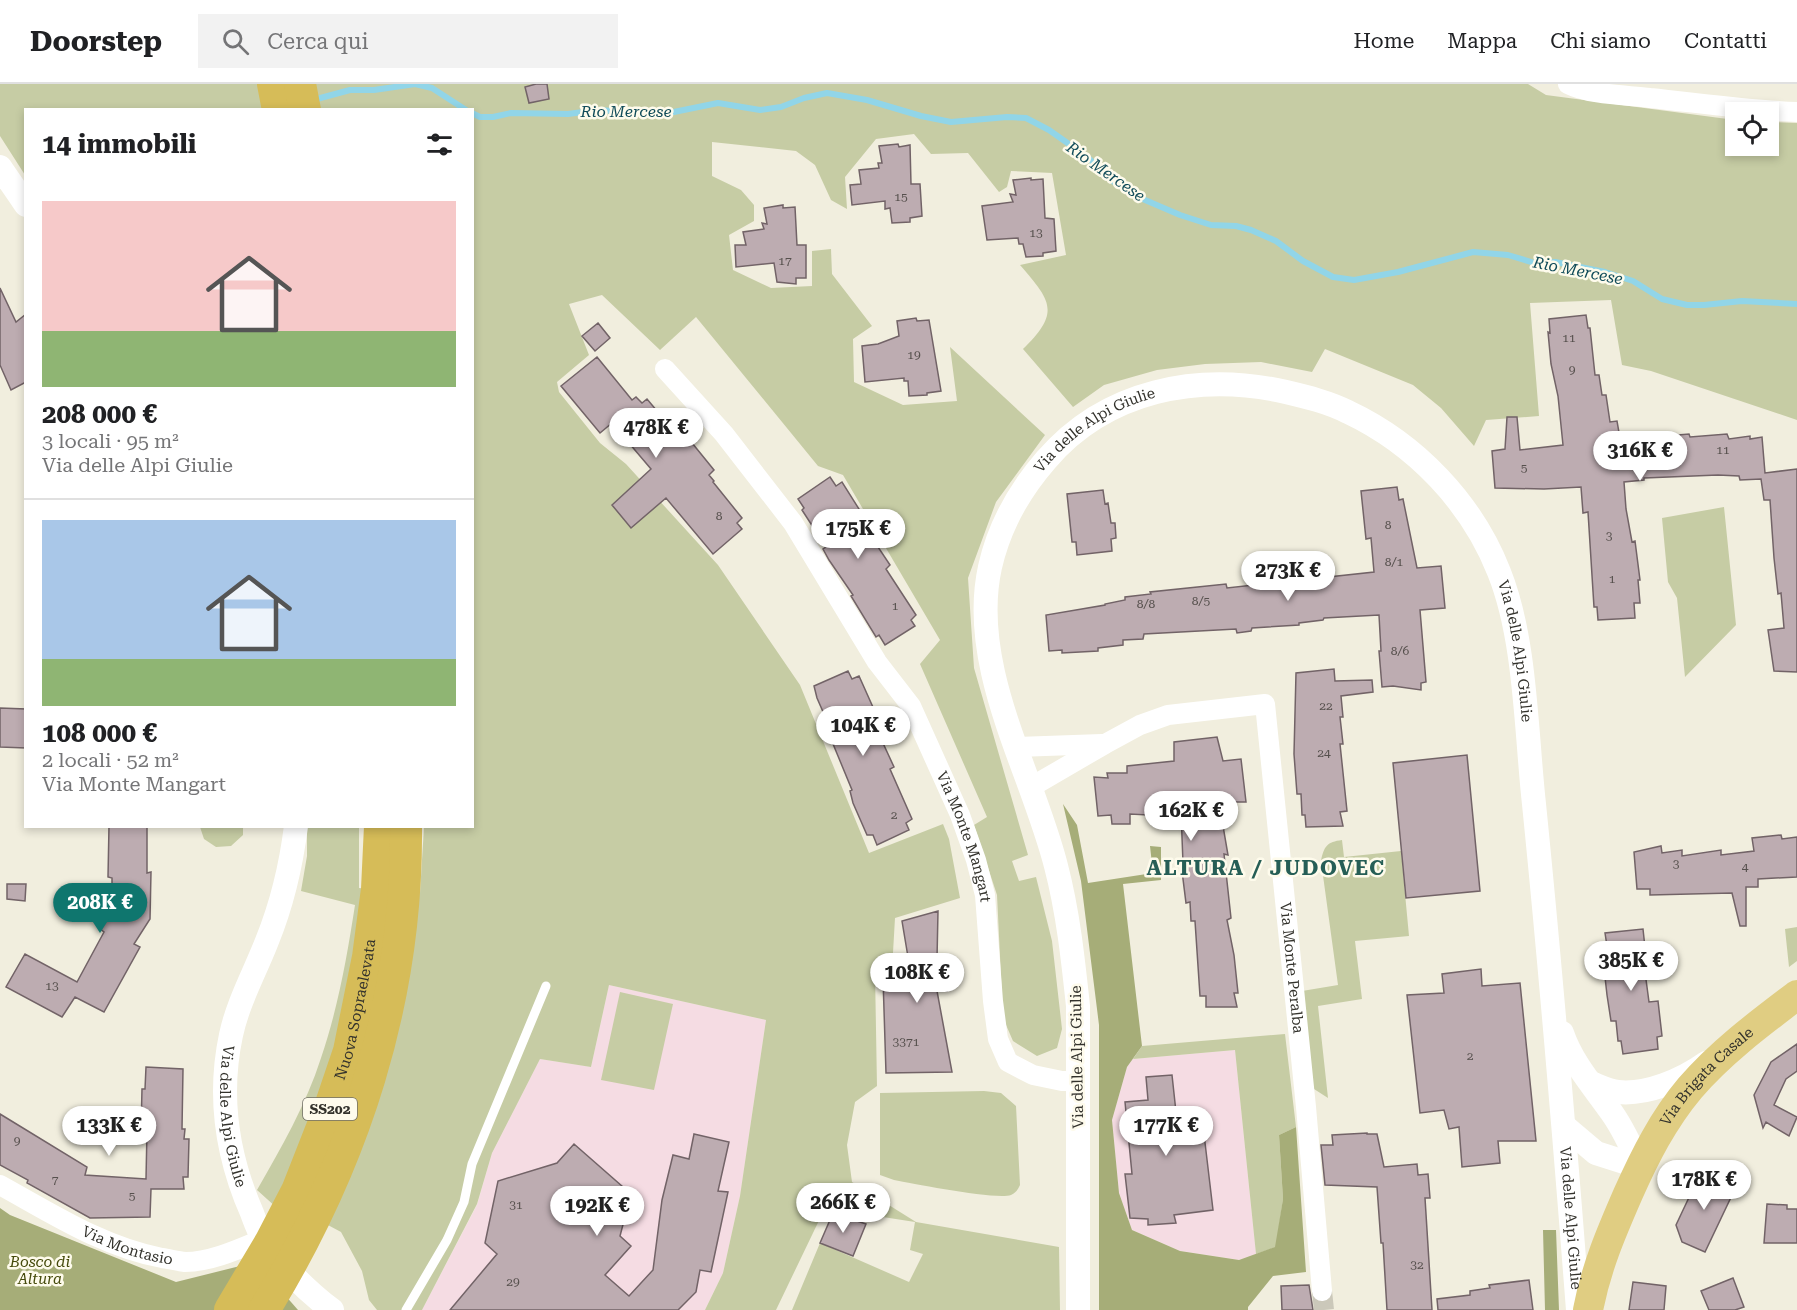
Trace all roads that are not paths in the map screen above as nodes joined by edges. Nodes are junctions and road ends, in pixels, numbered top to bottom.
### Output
1 (273, 84) edge
2 (300, 84) edge
3 (1568, 84) edge
4 (278, 108) edge
5 (305, 108) edge
6 (1797, 112) edge
7 (0, 167) edge
8 (24, 202) edge
9 (665, 369) dead end
10 (1105, 744) junction
11 (1017, 747) junction
12 (1031, 787) junction
13 (296, 828) edge
14 (380, 828) edge
15 (406, 828) edge
16 (390, 890) junction
17 (546, 986) dead end
18 (1797, 994) edge
19 (1555, 1010) junction
20 (1739, 1039) junction
21 (1079, 1081) junction
22 (1591, 1083) junction
23 (1564, 1126) junction
24 (1640, 1167) junction
25 (0, 1185) edge
26 (263, 1239) junction
27 (1322, 1291) tunnel mouth
28 (230, 1310) edge
29 (264, 1310) edge
30 (332, 1310) edge
31 (406, 1310) edge
32 (1078, 1310) edge
33 (1578, 1310) edge
34 (1588, 1310) edge

1 - 4 highway
2 - 5 highway
3 - 6 street
7 - 8 street
9 - 21 street, Via Monte Mangart
10 - 11 street, Via Monte Peralba
10 - 12 street, Via Monte Peralba
10 - 27 street, Via Monte Peralba
11 - 12 street, Via delle Alpi Giulie
11 - 19 street, Via delle Alpi Giulie
12 - 21 street, Via delle Alpi Giulie
13 - 26 street, Via delle Alpi Giulie
14 - 16 highway, Nuova Sopraelevata / SS202
15 - 16 highway, Nuova Sopraelevata / SS202
16 - 28 highway, Nuova Sopraelevata / SS202
16 - 29 highway, Nuova Sopraelevata / SS202
17 - 31 lane
18 - 20 main road, Via Brigata Casale
19 - 22 street, Via delle Alpi Giulie
19 - 23 street, Via delle Alpi Giulie
20 - 22 street
20 - 24 main road, Via Brigata Casale
21 - 32 street, Via delle Alpi Giulie
22 - 24 street, Via delle Alpi Giulie
23 - 24 street, Via delle Alpi Giulie
23 - 33 street, Via delle Alpi Giulie
24 - 34 main road, Via Brigata Casale
25 - 26 street, Via Montasio
26 - 30 street, Via delle Alpi Giulie

